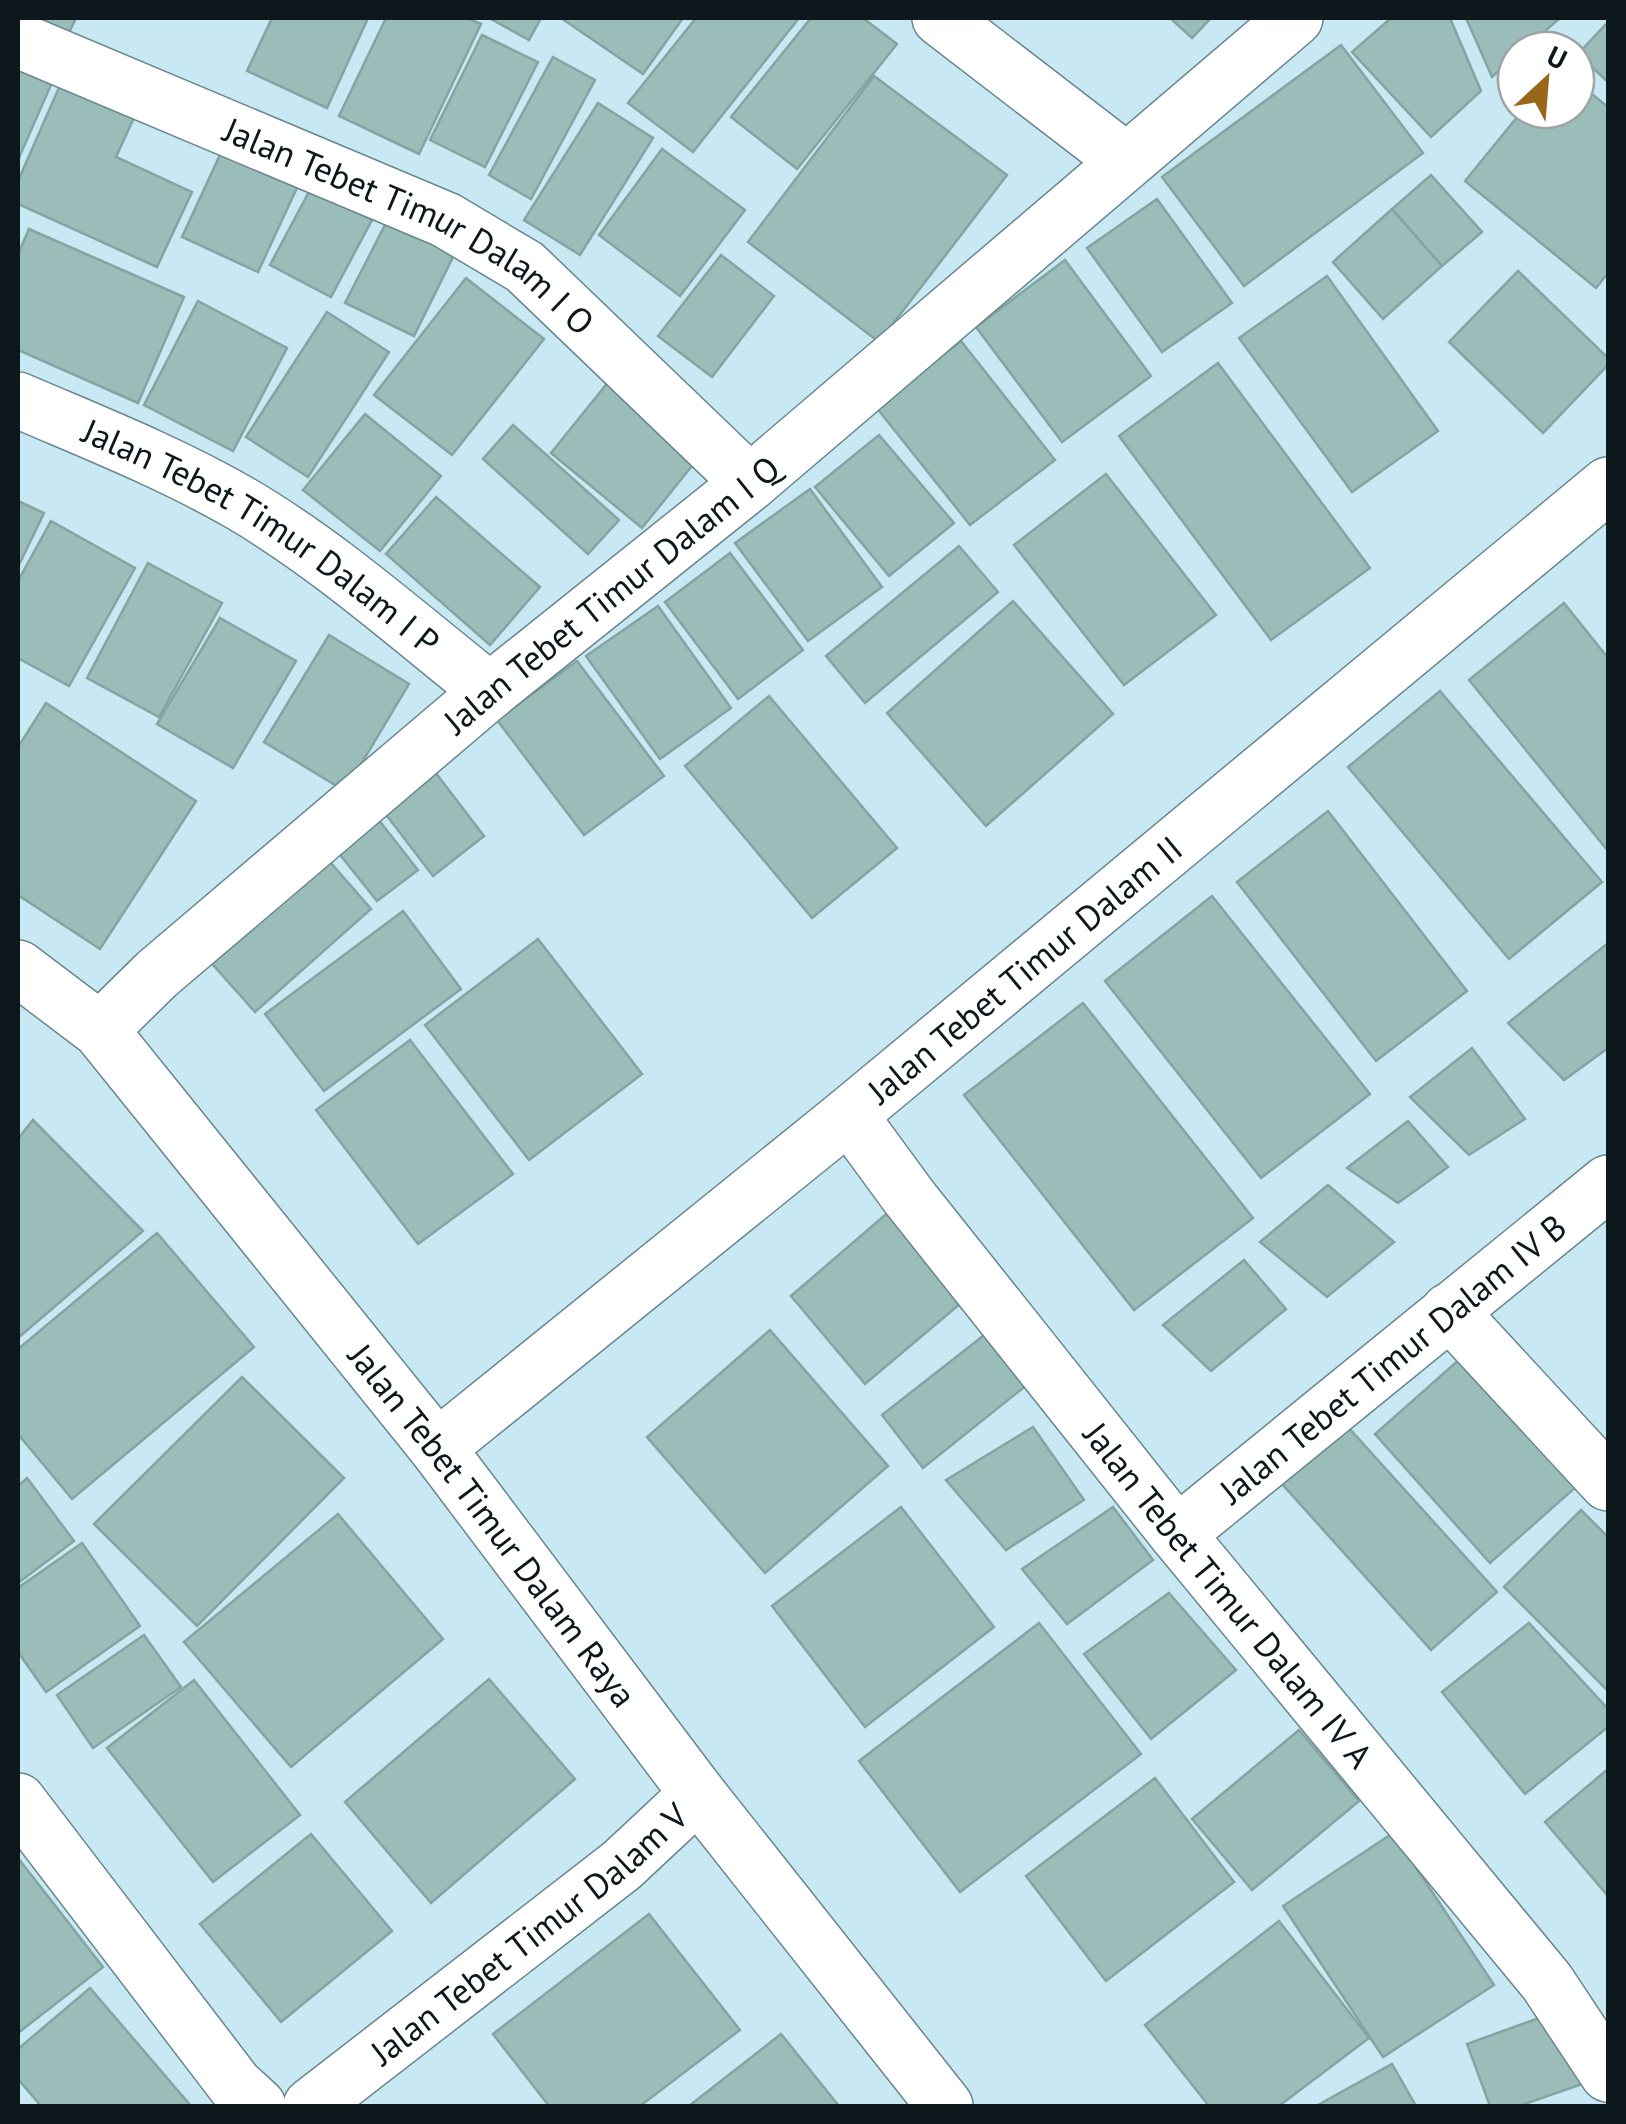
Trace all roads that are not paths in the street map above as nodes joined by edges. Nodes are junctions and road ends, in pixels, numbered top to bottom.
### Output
1 (940, 18) edge
2 (1296, 18) edge
3 (18, 40) edge
4 (1126, 161) junction
5 (18, 400) edge
6 (750, 483) junction
7 (1608, 485) edge
8 (490, 691) junction
9 (18, 968) edge
10 (100, 1030) junction
11 (849, 1115) junction
12 (1608, 1183) edge
13 (1449, 1312) junction
14 (437, 1448) junction
15 (1608, 1482) edge
16 (1176, 1534) junction
17 (698, 1794) junction
18 (19, 1805) edge
19 (1608, 2074) edge
20 (258, 2106) edge
21 (311, 2106) edge
22 (945, 2106) edge

1 - 4 street
2 - 4 street, Jalan Tebet Timur Dalam I Q
3 - 6 street, Jalan Tebet Timur Dalam I O
4 - 6 street, Jalan Tebet Timur Dalam I Q
5 - 8 street, Jalan Tebet Timur Dalam I P
6 - 8 street, Jalan Tebet Timur Dalam I Q
7 - 11 street, Jalan Tebet Timur Dalam II
8 - 10 street, Jalan Tebet Timur Dalam I Q
9 - 10 street, Jalan Tebet Timur Dalam Raya
10 - 14 street, Jalan Tebet Timur Dalam Raya
11 - 14 street, Jalan Tebet Timur Dalam II
11 - 16 street, Jalan Tebet Timur Dalam IV A
12 - 13 street, Jalan Tebet Timur Dalam IV B
13 - 15 street
13 - 16 street, Jalan Tebet Timur Dalam IV B
14 - 17 street, Jalan Tebet Timur Dalam Raya
16 - 19 street, Jalan Tebet Timur Dalam IV A
17 - 21 street, Jalan Tebet Timur Dalam V
17 - 22 street, Jalan Tebet Timur Dalam Raya
18 - 20 street

